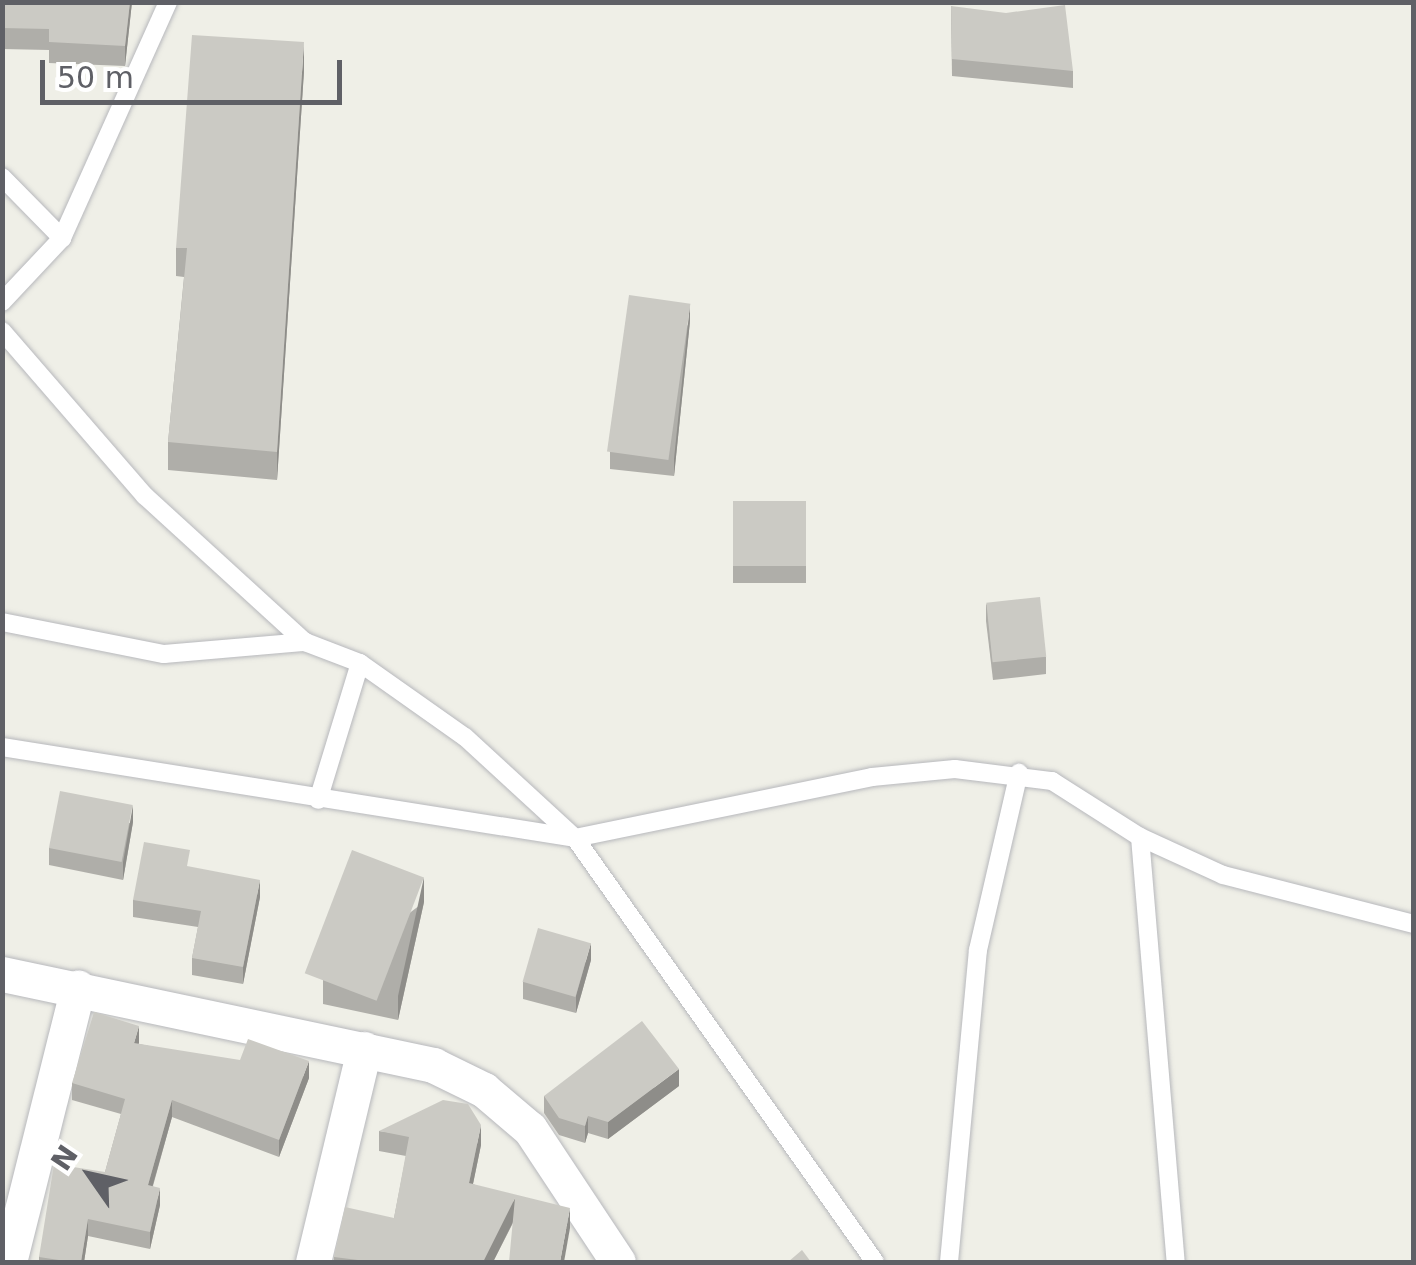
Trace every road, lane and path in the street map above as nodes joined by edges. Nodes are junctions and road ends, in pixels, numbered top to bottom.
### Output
1 (168, 2) edge
2 (2, 177) edge
3 (62, 238) junction
4 (2, 302) edge
5 (2, 332) edge
6 (2, 622) edge
7 (305, 642) junction
8 (360, 663) junction
9 (2, 747) edge
10 (1019, 774) junction
11 (318, 800) junction
12 (1140, 836) junction
13 (574, 838) junction
14 (1414, 924) edge
15 (2, 974) edge
16 (78, 988) junction
17 (364, 1048) junction
18 (9, 1262) edge
19 (314, 1262) edge
20 (618, 1262) edge
21 (875, 1262) edge
22 (949, 1262) edge
23 (1176, 1262) edge

1 - 3 lane
2 - 3 lane
3 - 4 lane
5 - 7 lane
6 - 7 lane
7 - 8 lane
8 - 11 lane
8 - 13 lane
9 - 11 lane
10 - 12 lane
10 - 13 lane
10 - 22 lane
11 - 13 lane
12 - 14 lane
12 - 23 lane
13 - 21 lane
15 - 16 street
16 - 17 street
16 - 18 street
17 - 19 street
17 - 20 street

